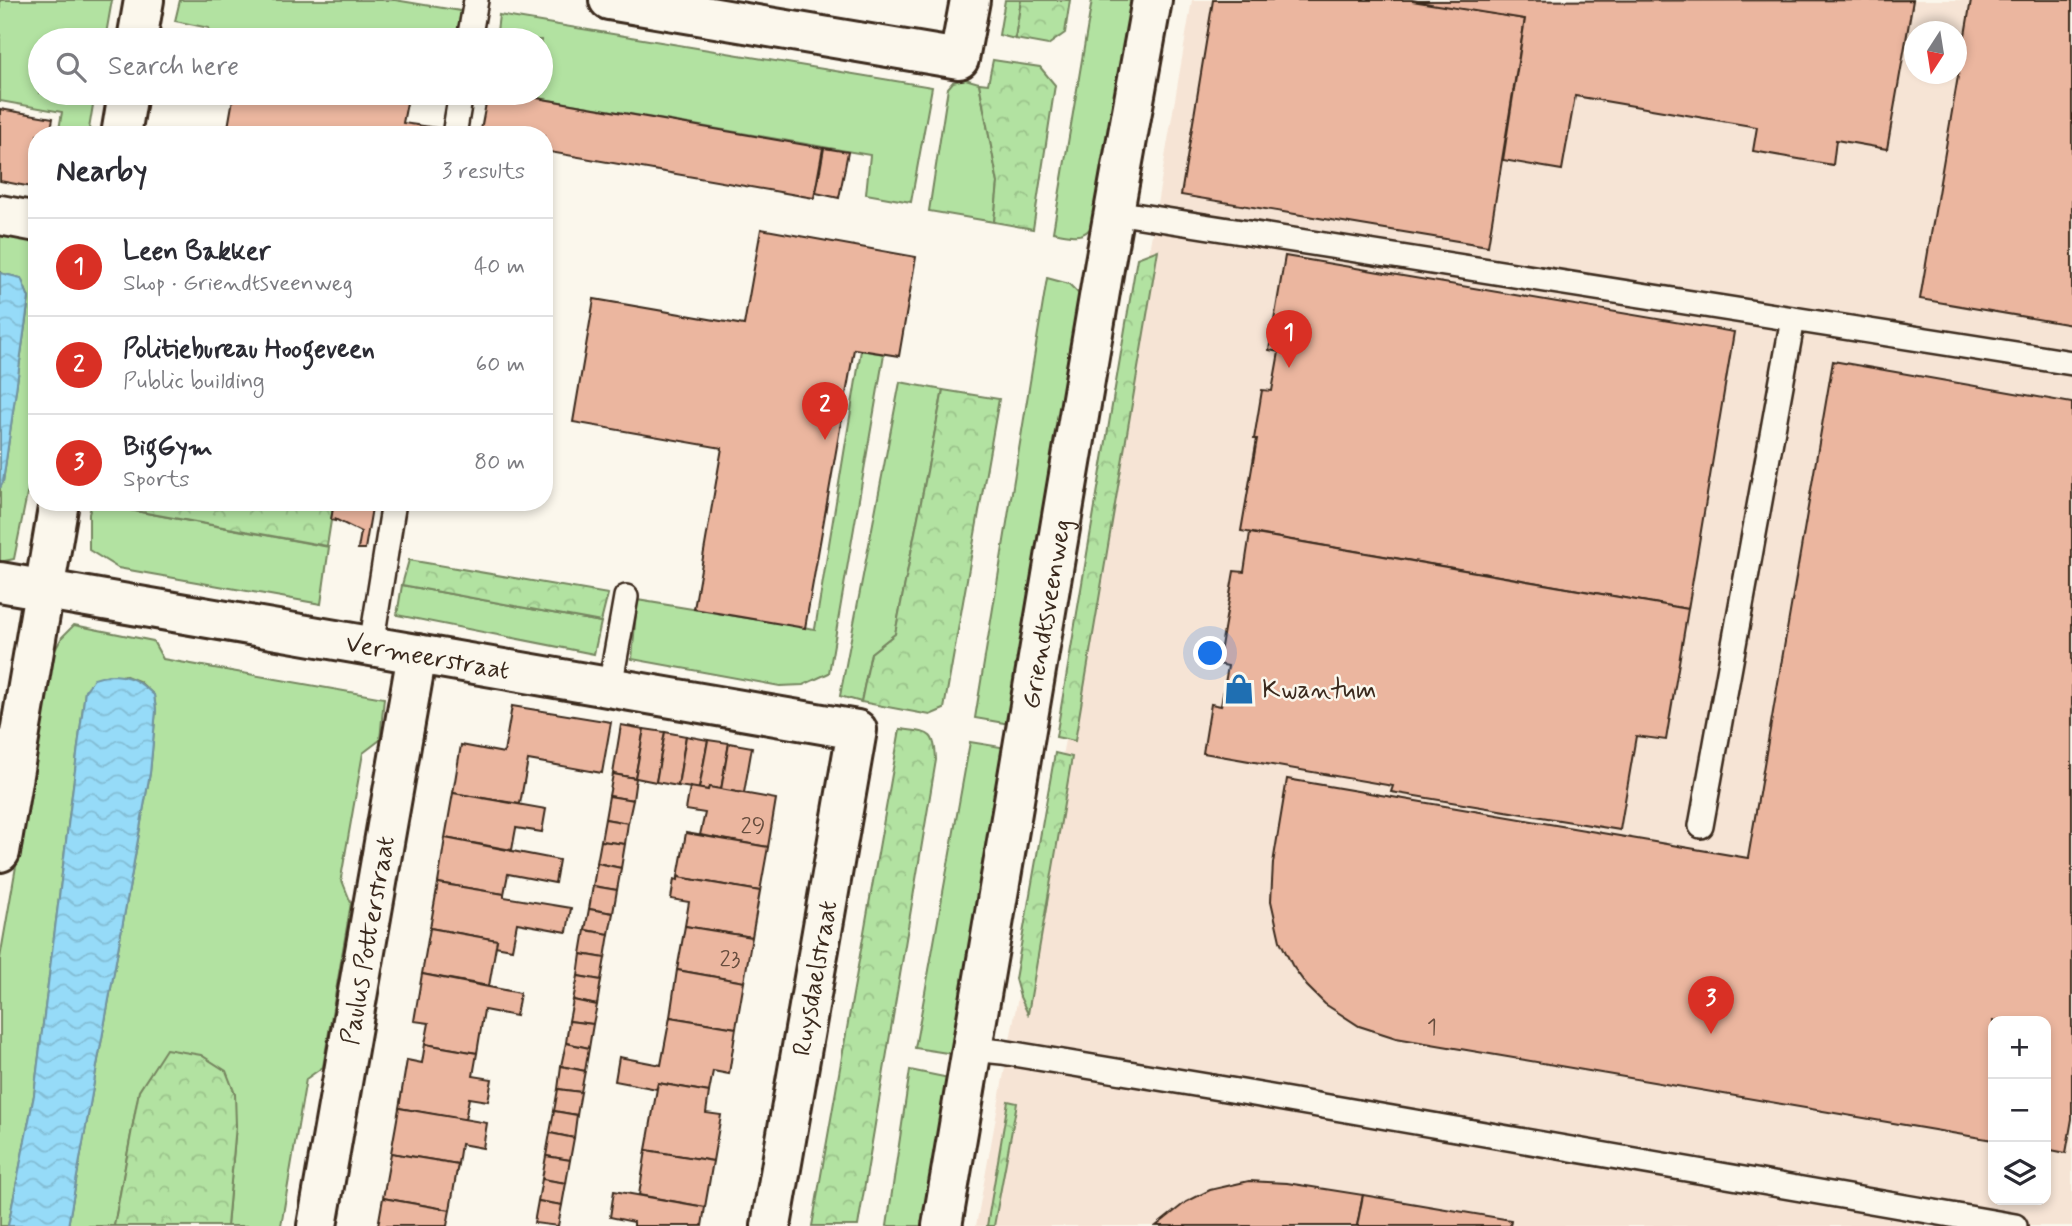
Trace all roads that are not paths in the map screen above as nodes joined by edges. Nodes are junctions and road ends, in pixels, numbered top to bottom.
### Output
1 (144, 0) edge
2 (476, 0) edge
3 (609, 0) edge
4 (970, 0) edge
5 (1152, 0) edge
6 (139, 28) edge
7 (471, 28) edge
8 (126, 105) edge
9 (459, 105) edge
10 (122, 126) edge
11 (456, 126) edge
12 (1115, 212) junction
13 (0, 215) edge
14 (28, 220) edge
15 (1793, 319) junction
16 (2072, 363) edge
17 (58, 511) edge
18 (393, 511) edge
19 (0, 582) edge
20 (46, 590) junction
21 (626, 597) dead end
22 (371, 646) junction
23 (417, 654) junction
24 (610, 687) junction
25 (857, 730) joint
26 (1701, 826) dead end
27 (0, 852) edge
28 (972, 1049) junction
29 (317, 1226) edge
30 (771, 1226) edge
31 (942, 1226) edge
32 (2015, 1226) edge

1 - 6 street
2 - 7 lane
3 - 4 street
5 - 12 street, Griendtsveenweg
8 - 10 street
9 - 11 lane
12 - 15 lane
12 - 28 street, Griendtsveenweg
13 - 14 street
15 - 16 lane
15 - 26 lane
17 - 20 street
18 - 22 lane
19 - 20 street, Vermeerstraat
20 - 22 street, Vermeerstraat
20 - 27 street
21 - 24 lane
22 - 23 street, Vermeerstraat
23 - 24 street, Vermeerstraat
23 - 29 street, Paulus Potterstraat
24 - 25 street, Vermeerstraat
25 - 30 street, Ruysdaelstraat
28 - 31 street, Griendtsveenweg
28 - 32 lane

